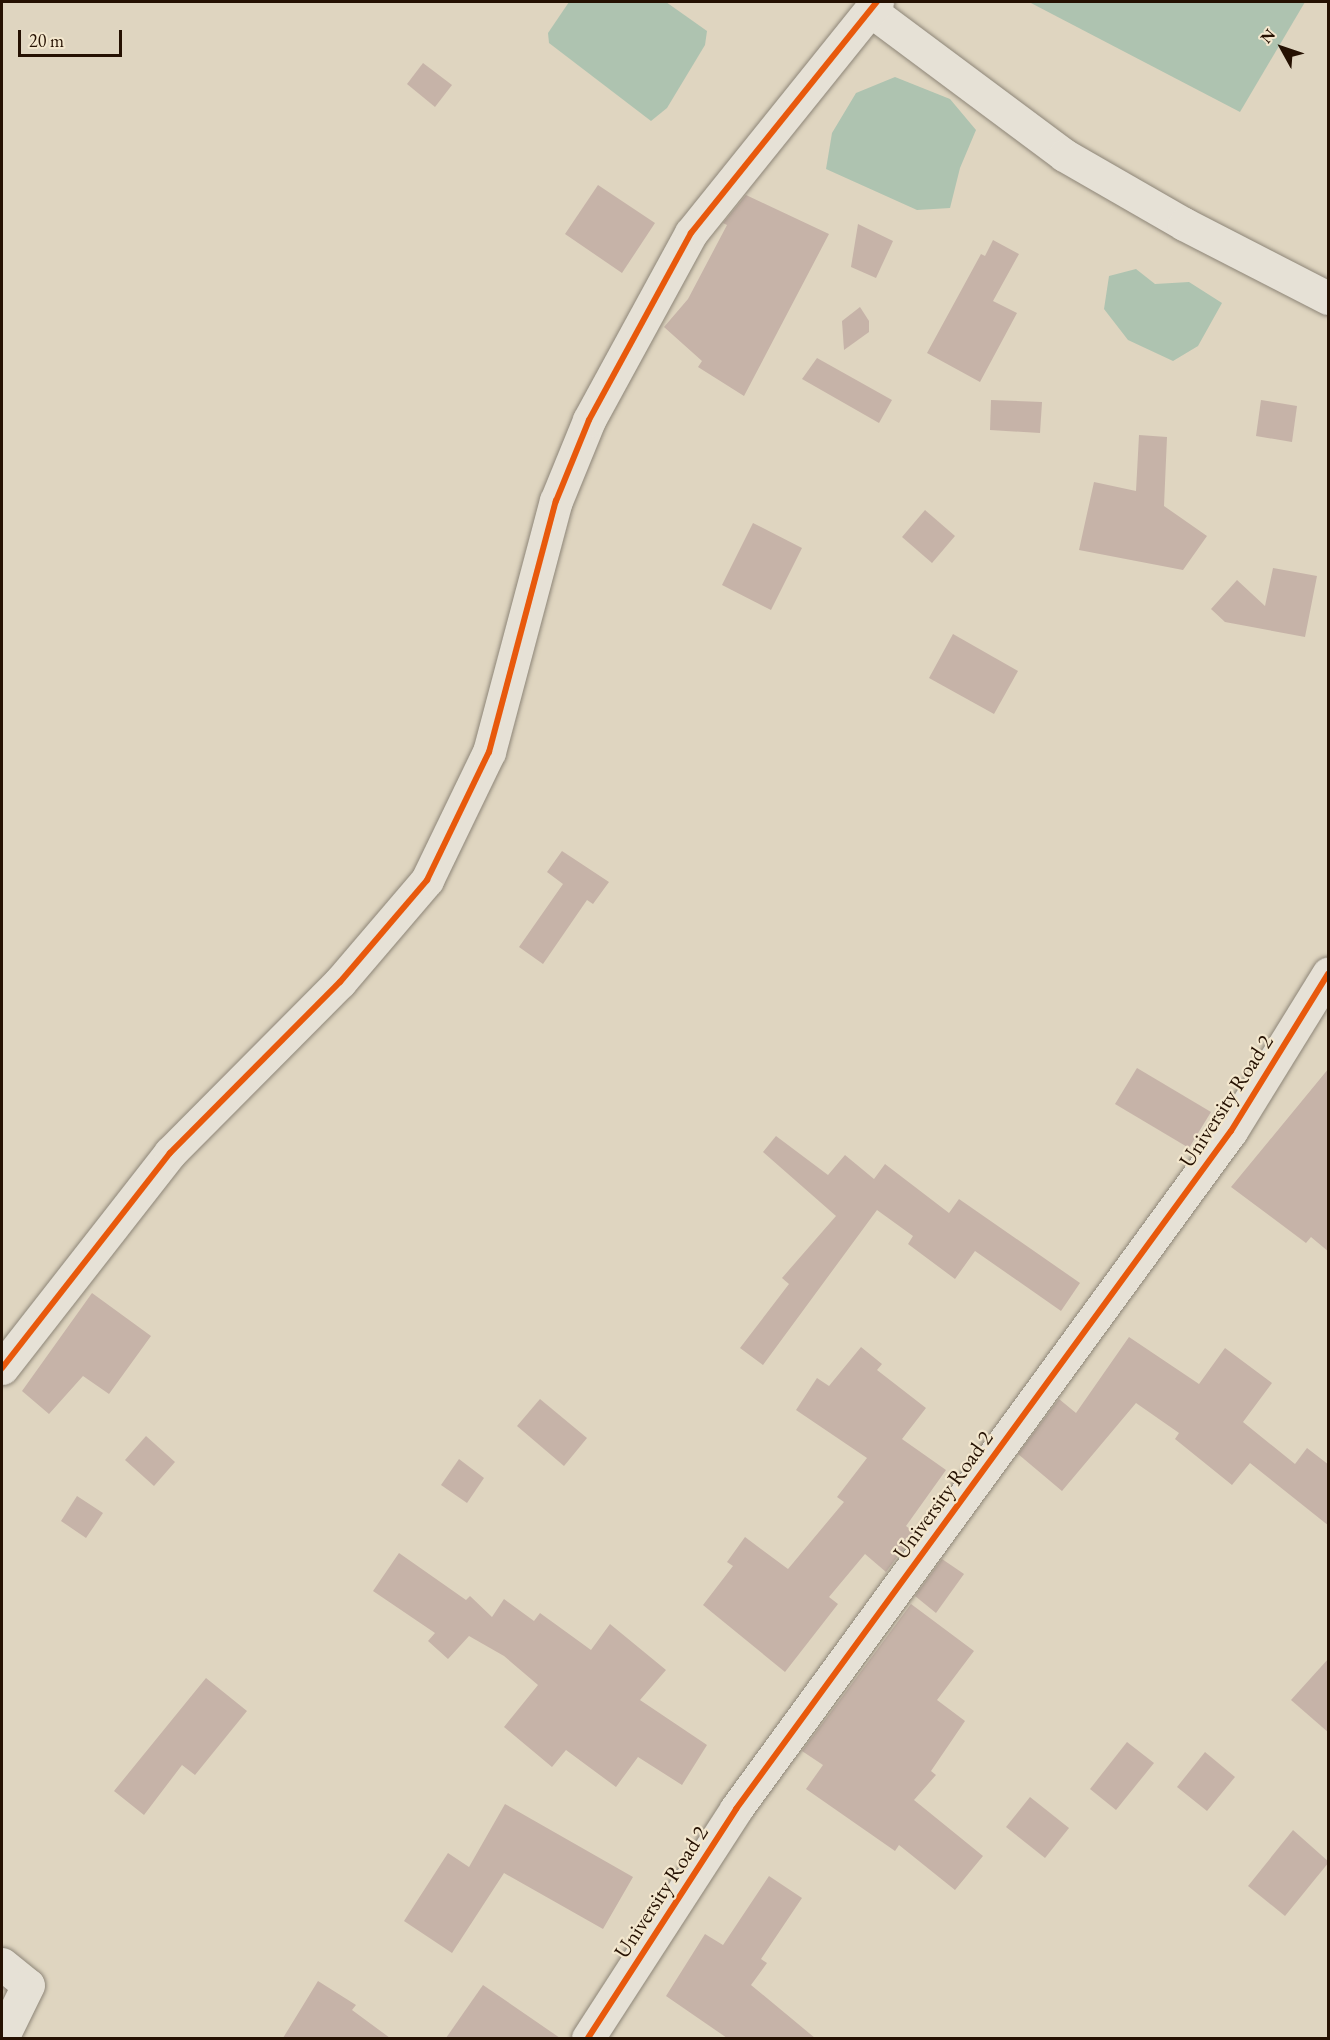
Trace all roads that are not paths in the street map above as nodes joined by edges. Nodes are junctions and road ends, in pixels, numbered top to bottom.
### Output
1 (874, 6) edge
2 (1329, 298) edge
3 (1329, 974) edge
4 (2, 1368) edge
5 (2, 1964) edge
6 (2, 2038) edge
7 (588, 2038) edge

1 - 2 street
1 - 4 street
3 - 7 street, University Road 2
5 - 6 street

